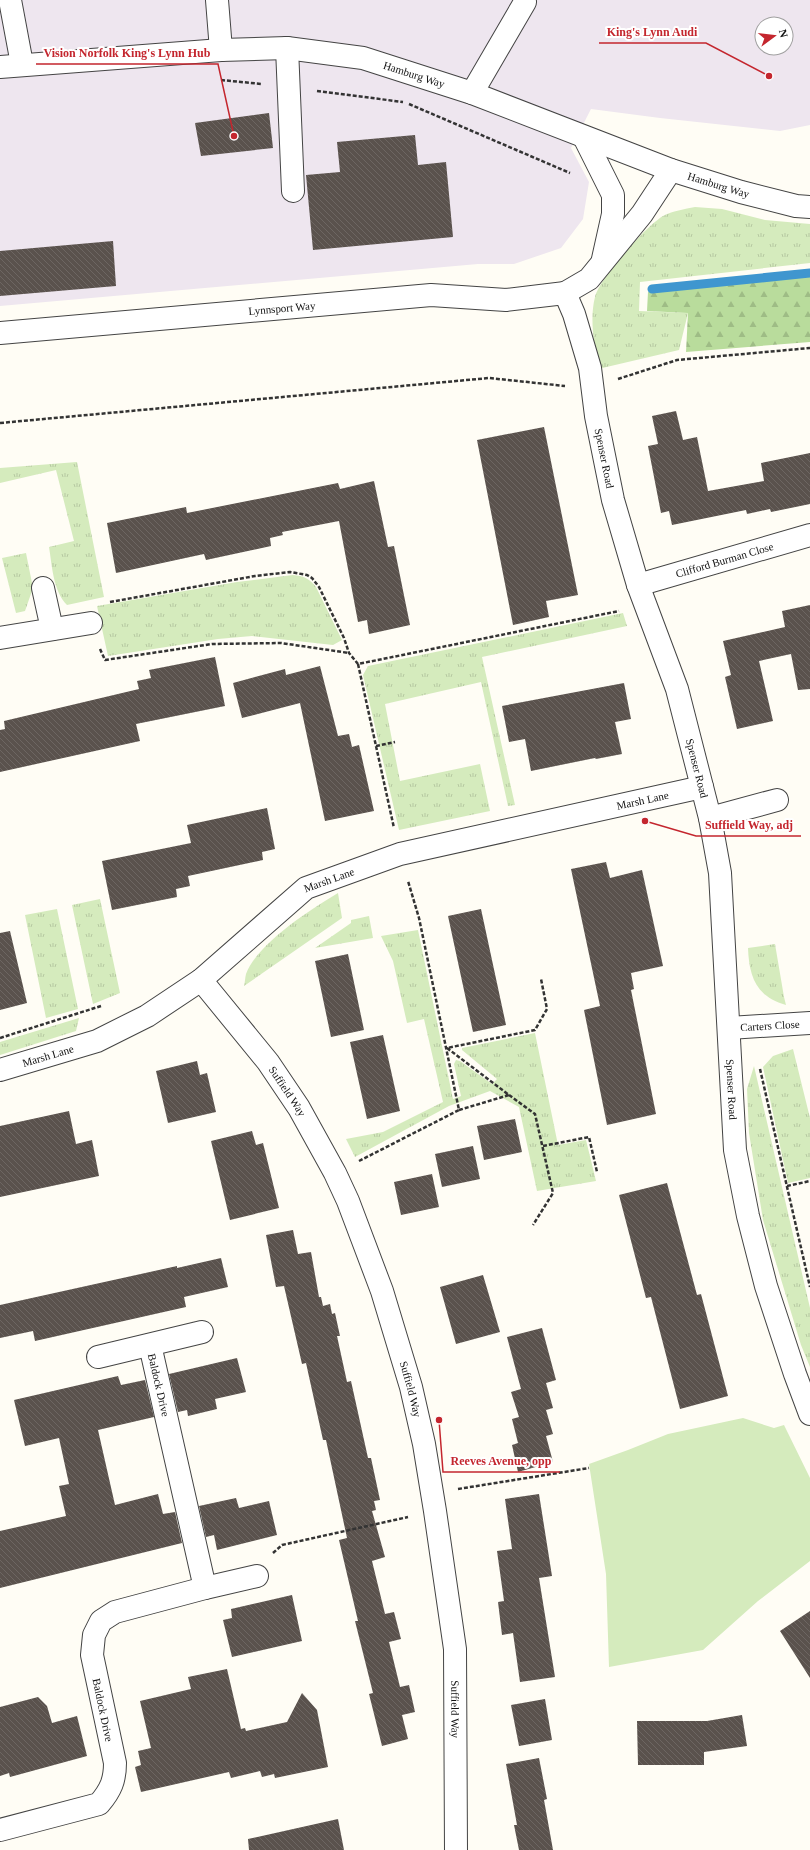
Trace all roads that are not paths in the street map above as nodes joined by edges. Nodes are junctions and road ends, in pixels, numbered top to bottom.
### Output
1 (10, 0) edge
2 (217, 0) edge
3 (525, 2) dead end
4 (287, 48) junction
5 (221, 50) junction
6 (22, 64) junction
7 (0, 66) edge
8 (472, 93) junction
9 (584, 137) junction
10 (671, 170) junction
11 (293, 191) dead end
12 (810, 207) edge
13 (603, 262) junction
14 (564, 293) junction
15 (0, 332) edge
16 (810, 535) edge
17 (638, 585) junction
18 (43, 588) dead end
19 (91, 623) road end
20 (52, 629) junction
21 (0, 638) edge
22 (702, 787) junction
23 (777, 800) dead end
24 (710, 818) junction
25 (201, 980) junction
26 (810, 1023) edge
27 (729, 1028) junction
28 (0, 1070) edge
29 (202, 1332) dead end
30 (150, 1345) junction
31 (98, 1357) dead end
32 (810, 1414) edge
33 (257, 1576) dead end
34 (205, 1588) junction
35 (0, 1830) edge
36 (456, 1850) edge

1 - 6 street
2 - 5 street
3 - 8 street
4 - 5 street, Hamburg Way
4 - 8 street, Hamburg Way
4 - 11 street
5 - 6 street, Hamburg Way
6 - 7 street, Hamburg Way
8 - 9 street, Hamburg Way
9 - 10 street, Hamburg Way
9 - 13 street
10 - 12 street, Hamburg Way
10 - 13 street
13 - 14 street
14 - 15 street, Lynnsport Way
14 - 17 street, Spenser Road
16 - 17 street, Clifford Burman Close
17 - 22 street, Spenser Road
18 - 20 street
19 - 20 street
20 - 21 street
22 - 24 street, Spenser Road
22 - 25 street, Marsh Lane
23 - 24 street
24 - 27 street, Spenser Road
25 - 28 street, Marsh Lane
25 - 36 street, Suffield Way
26 - 27 street, Carters Close
27 - 32 street, Spenser Road
29 - 30 street, Baldock Drive
30 - 31 street, Baldock Drive
30 - 34 street, Baldock Drive
33 - 34 street, Baldock Drive
34 - 35 street, Baldock Drive

